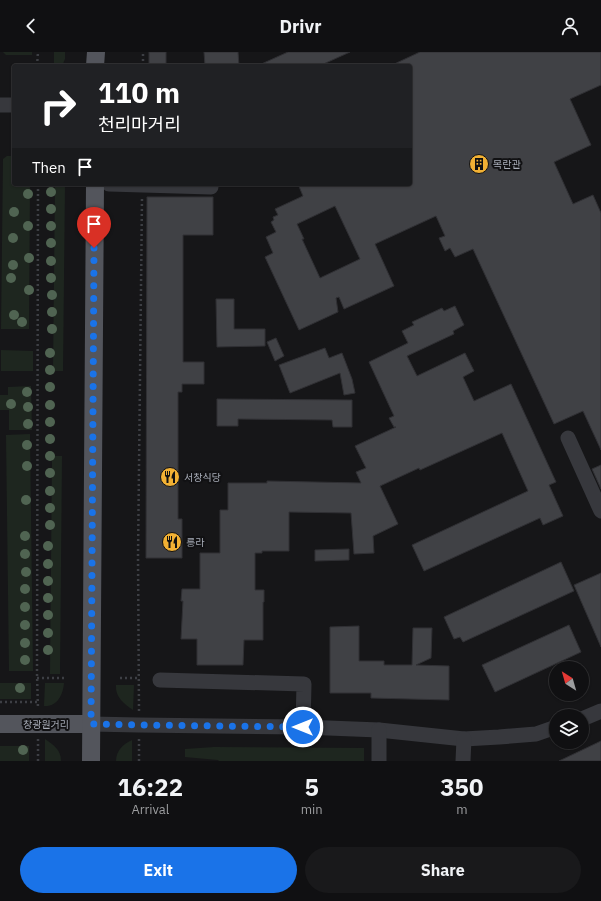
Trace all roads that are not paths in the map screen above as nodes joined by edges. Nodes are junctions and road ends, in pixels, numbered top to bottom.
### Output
1 (96, 52) edge
2 (96, 64) edge
3 (0, 105) edge
4 (12, 105) edge
5 (95, 186) edge
6 (142, 186) edge
7 (211, 187) dead end
8 (568, 438) dead end
9 (601, 511) edge
10 (160, 680) dead end
11 (601, 711) edge
12 (589, 716) edge
13 (0, 724) edge
14 (91, 724) junction
15 (303, 727) junction
16 (549, 729) edge
17 (379, 730) junction
18 (464, 739) junction
19 (91, 761) edge
20 (379, 761) edge
21 (463, 761) edge

1 - 2 main road
3 - 4 street
5 - 14 main road
6 - 7 street
8 - 9 street
10 - 15 street
11 - 12 street
13 - 14 main road, 창광원거리
14 - 15 street
14 - 19 main road
15 - 17 street
16 - 18 street
17 - 18 street
17 - 20 street
18 - 21 street

